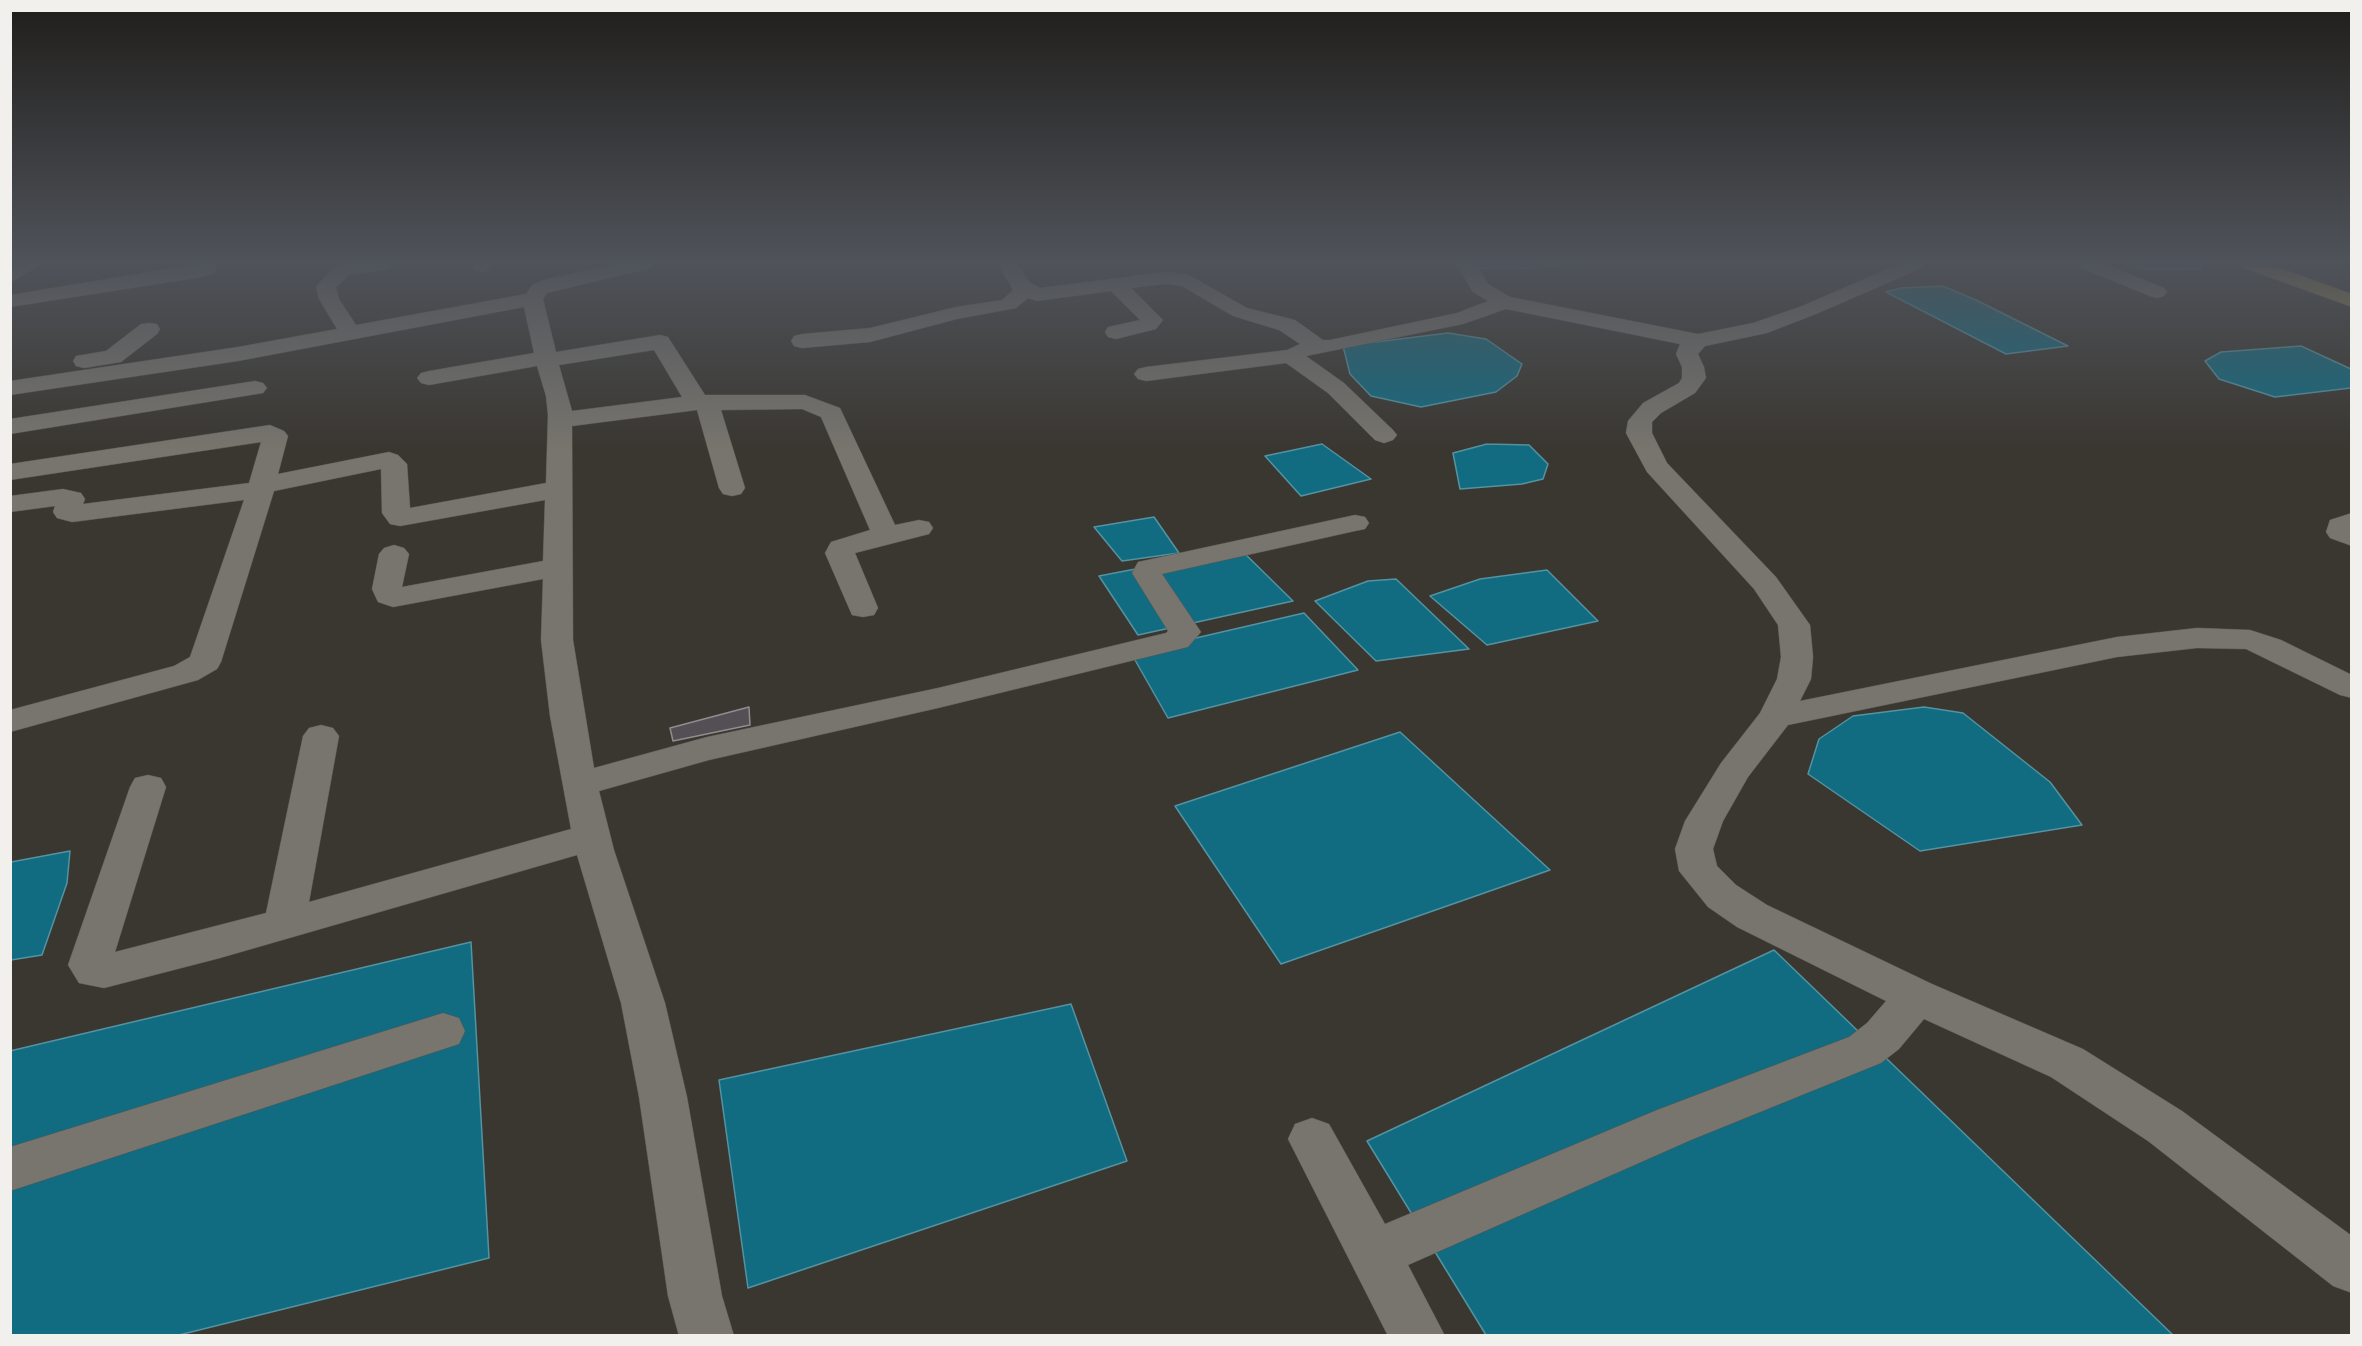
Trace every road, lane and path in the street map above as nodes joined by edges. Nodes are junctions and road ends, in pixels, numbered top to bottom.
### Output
1 (347, 327) edge
2 (388, 327) edge
3 (539, 327) edge
4 (902, 327) edge
5 (1137, 327) edge
6 (1289, 327) edge
7 (1423, 327) edge
8 (1627, 327) edge
9 (1761, 327) edge
10 (149, 330) dead end
11 (1116, 332) dead end
12 (351, 334) junction
13 (802, 341) dead end
14 (1698, 341) junction
15 (1317, 347) junction
16 (1292, 357) junction
17 (546, 359) junction
18 (22, 364) dead end
19 (1146, 374) dead end
20 (429, 378) dead end
21 (10, 388) edge
22 (255, 388) dead end
23 (700, 402) junction
24 (560, 420) junction
25 (10, 427) edge
26 (1384, 435) dead end
27 (10, 472) edge
28 (261, 488) junction
29 (732, 488) dead end
30 (560, 489) junction
31 (10, 504) edge
32 (2352, 521) edge
33 (1355, 523) dead end
34 (919, 528) dead end
35 (886, 535) junction
36 (2352, 538) edge
37 (394, 554) dead end
38 (557, 567) junction
39 (863, 608) dead end
40 (2352, 688) edge
41 (1776, 717) junction
42 (10, 721) edge
43 (321, 736) dead end
44 (579, 784) junction
45 (148, 787) dead end
46 (592, 837) junction
47 (284, 924) junction
48 (1917, 996) junction
49 (442, 1031) dead end
50 (1312, 1139) dead end
51 (10, 1168) edge
52 (1374, 1254) junction
53 (2352, 1268) edge
54 (707, 1335) edge
55 (1418, 1335) edge

1 - 12 street
2 - 12 street
3 - 17 street
4 - 13 street
5 - 11 street
6 - 15 street
7 - 15 street
8 - 14 street
9 - 14 street
10 - 18 street
12 - 21 street
14 - 41 street
15 - 16 street
16 - 19 street
16 - 26 street
17 - 20 street
17 - 23 street
17 - 24 street
22 - 25 street
23 - 24 street
23 - 29 street
23 - 35 street
24 - 30 street
27 - 28 street
28 - 30 street
28 - 31 street
28 - 42 street
30 - 38 street
32 - 36 street
33 - 44 street
34 - 35 street
35 - 39 street
37 - 38 street
38 - 44 street
40 - 41 street
41 - 48 street
43 - 47 street
44 - 46 street
45 - 47 street
46 - 47 street
46 - 54 street
48 - 52 street
48 - 53 street
49 - 51 street
50 - 52 street
52 - 55 street

